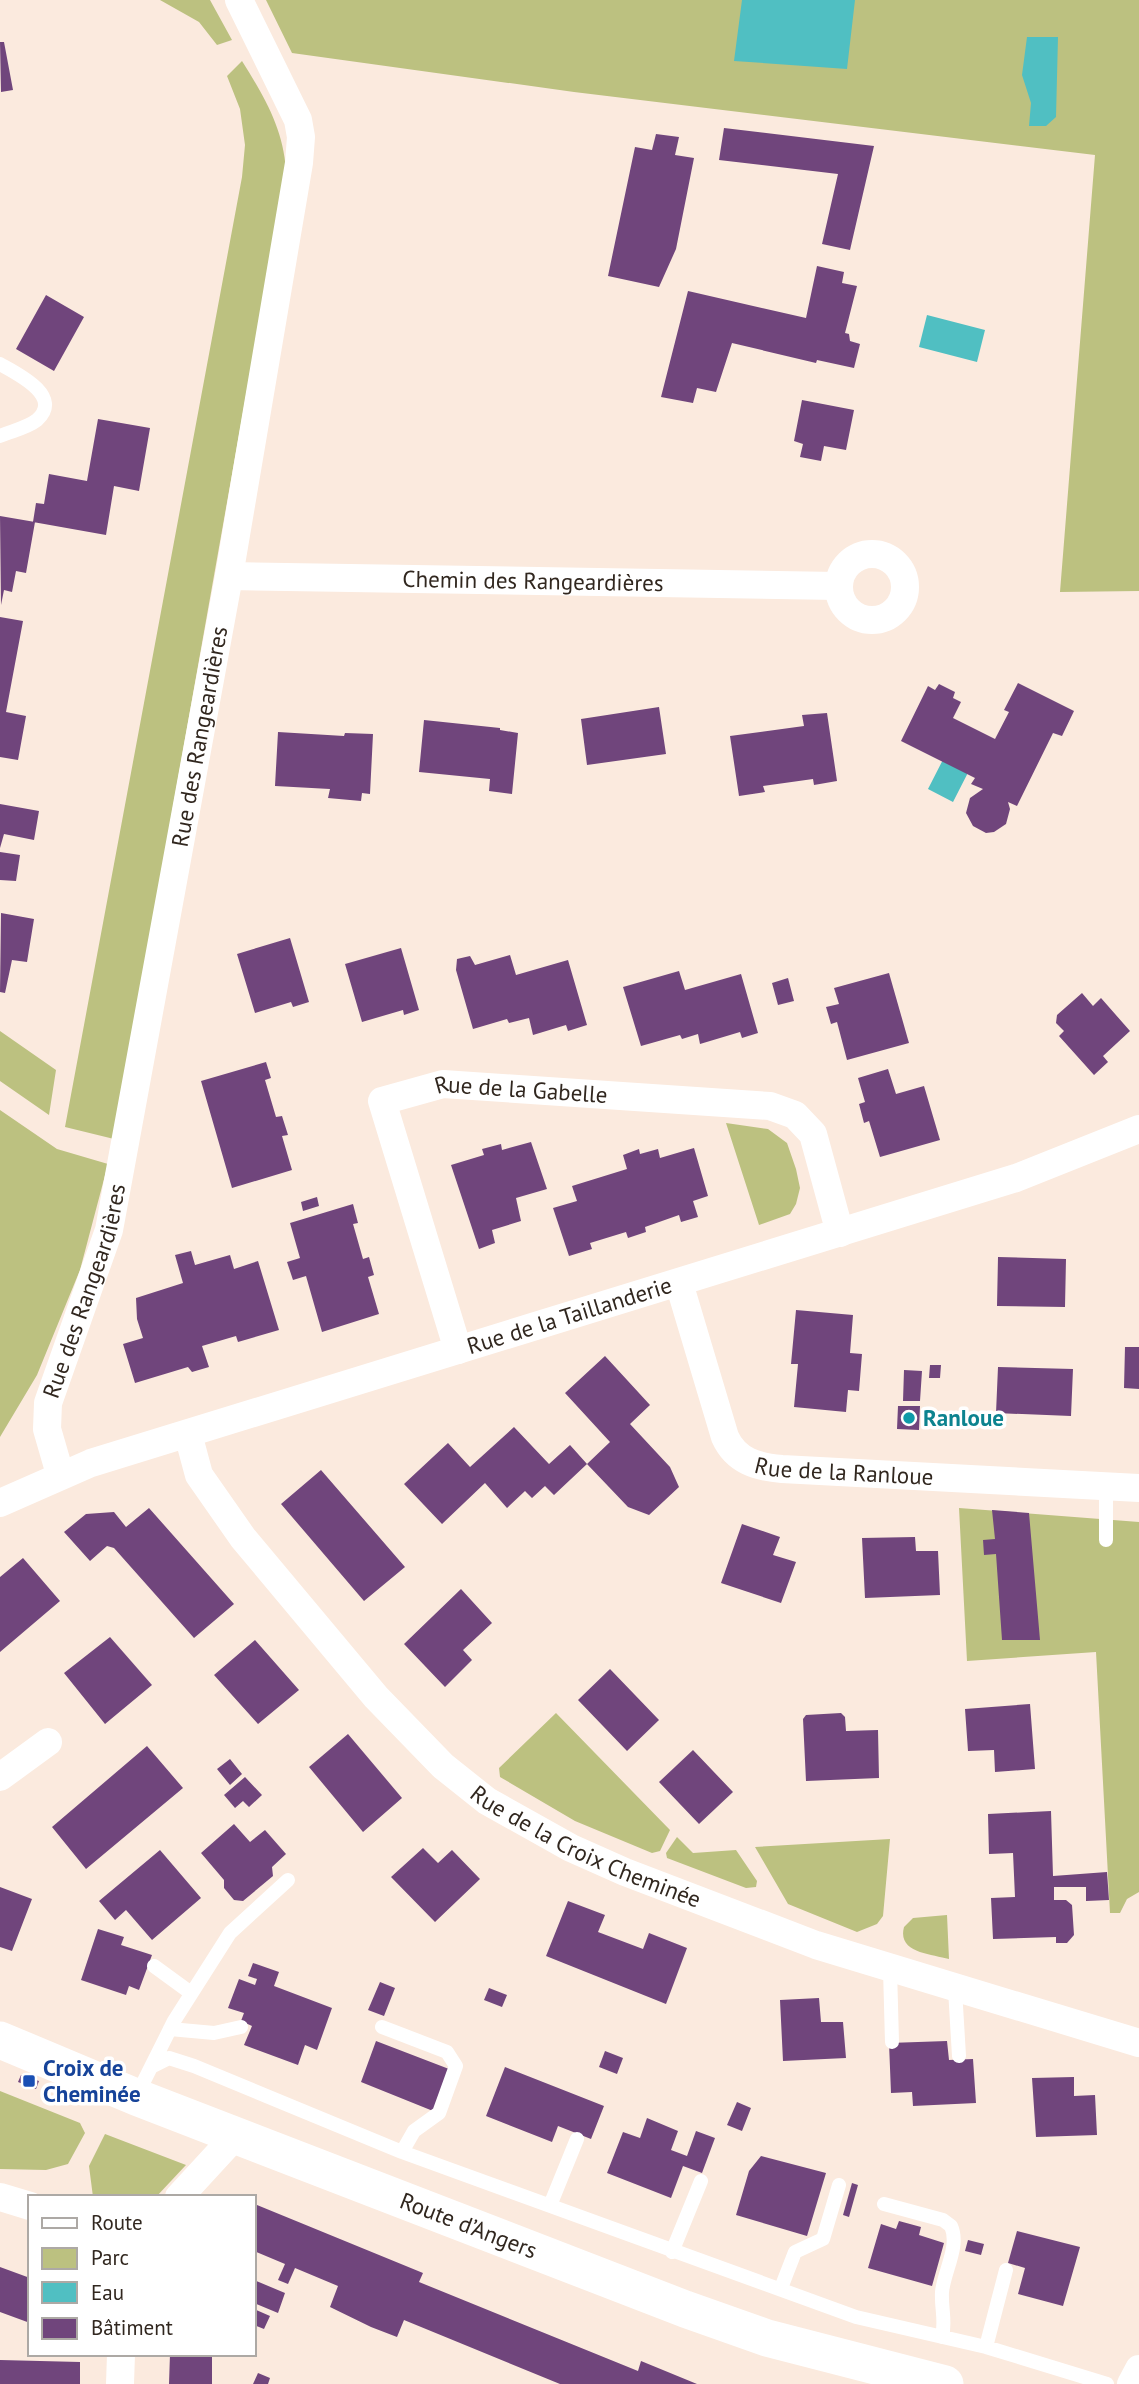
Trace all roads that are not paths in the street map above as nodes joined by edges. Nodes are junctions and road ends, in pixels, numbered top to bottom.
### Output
1 (239, 0) edge
2 (0, 364) edge
3 (0, 436) edge
4 (229, 576) junction
5 (838, 586) dead end
6 (1139, 1129) edge
7 (840, 1233) junction
8 (679, 1283) junction
9 (458, 1350) junction
10 (188, 1434) junction
11 (60, 1474) junction
12 (1106, 1486) junction
13 (1139, 1488) edge
14 (0, 1503) edge
15 (1106, 1540) dead end
16 (48, 1742) dead end
17 (0, 1777) edge
18 (288, 1880) dead end
19 (154, 1966) dead end
20 (890, 1969) junction
21 (956, 1989) junction
22 (191, 1993) junction
23 (241, 2027) dead end
24 (382, 2027) dead end
25 (170, 2029) junction
26 (0, 2039) edge
27 (892, 2042) dead end
28 (1139, 2043) edge
29 (959, 2056) dead end
30 (144, 2082) junction
31 (237, 2134) junction
32 (577, 2139) dead end
33 (402, 2151) junction
34 (701, 2180) dead end
35 (839, 2185) dead end
36 (181, 2195) edge
37 (0, 2197) edge
38 (551, 2203) junction
39 (884, 2204) dead end
40 (28, 2205) edge
41 (672, 2252) junction
42 (1006, 2270) dead end
43 (781, 2288) junction
44 (942, 2337) junction
45 (986, 2347) junction
46 (121, 2356) edge
47 (1139, 2369) edge
48 (120, 2384) edge
49 (945, 2384) edge
50 (1107, 2384) edge
51 (1131, 2384) edge

1 - 4 street, Rue des Rangeardières
2 - 3 lane
4 - 5 street, Chemin des Rangeardières
4 - 11 street, Rue des Rangeardières
6 - 7 street, Rue de la Taillanderie
7 - 8 street, Rue de la Taillanderie
7 - 9 street, Rue de la Gabelle
8 - 9 street, Rue de la Taillanderie
8 - 12 street, Rue de la Ranloue
9 - 10 street, Rue de la Taillanderie
10 - 11 street, Rue de la Taillanderie
10 - 20 street, Rue de la Croix Cheminée
11 - 14 street, Rue de la Taillanderie
12 - 13 street, Rue de la Ranloue
12 - 15 lane
16 - 17 street
18 - 22 lane
19 - 22 lane
20 - 21 street, Rue de la Croix Cheminée
20 - 27 lane
21 - 28 street, Rue de la Croix Cheminée
21 - 29 lane
22 - 25 lane
23 - 25 lane
24 - 33 lane
25 - 30 lane
26 - 30 street, Route d’Angers
30 - 31 street, Route d’Angers
30 - 33 lane
31 - 36 street
31 - 49 street, Route d’Angers
32 - 38 lane
33 - 38 lane
34 - 41 lane
35 - 43 lane
37 - 40 street
38 - 41 lane
39 - 44 lane
41 - 43 lane
42 - 45 lane
43 - 44 lane
44 - 45 lane
45 - 50 lane
46 - 48 street
47 - 51 street

